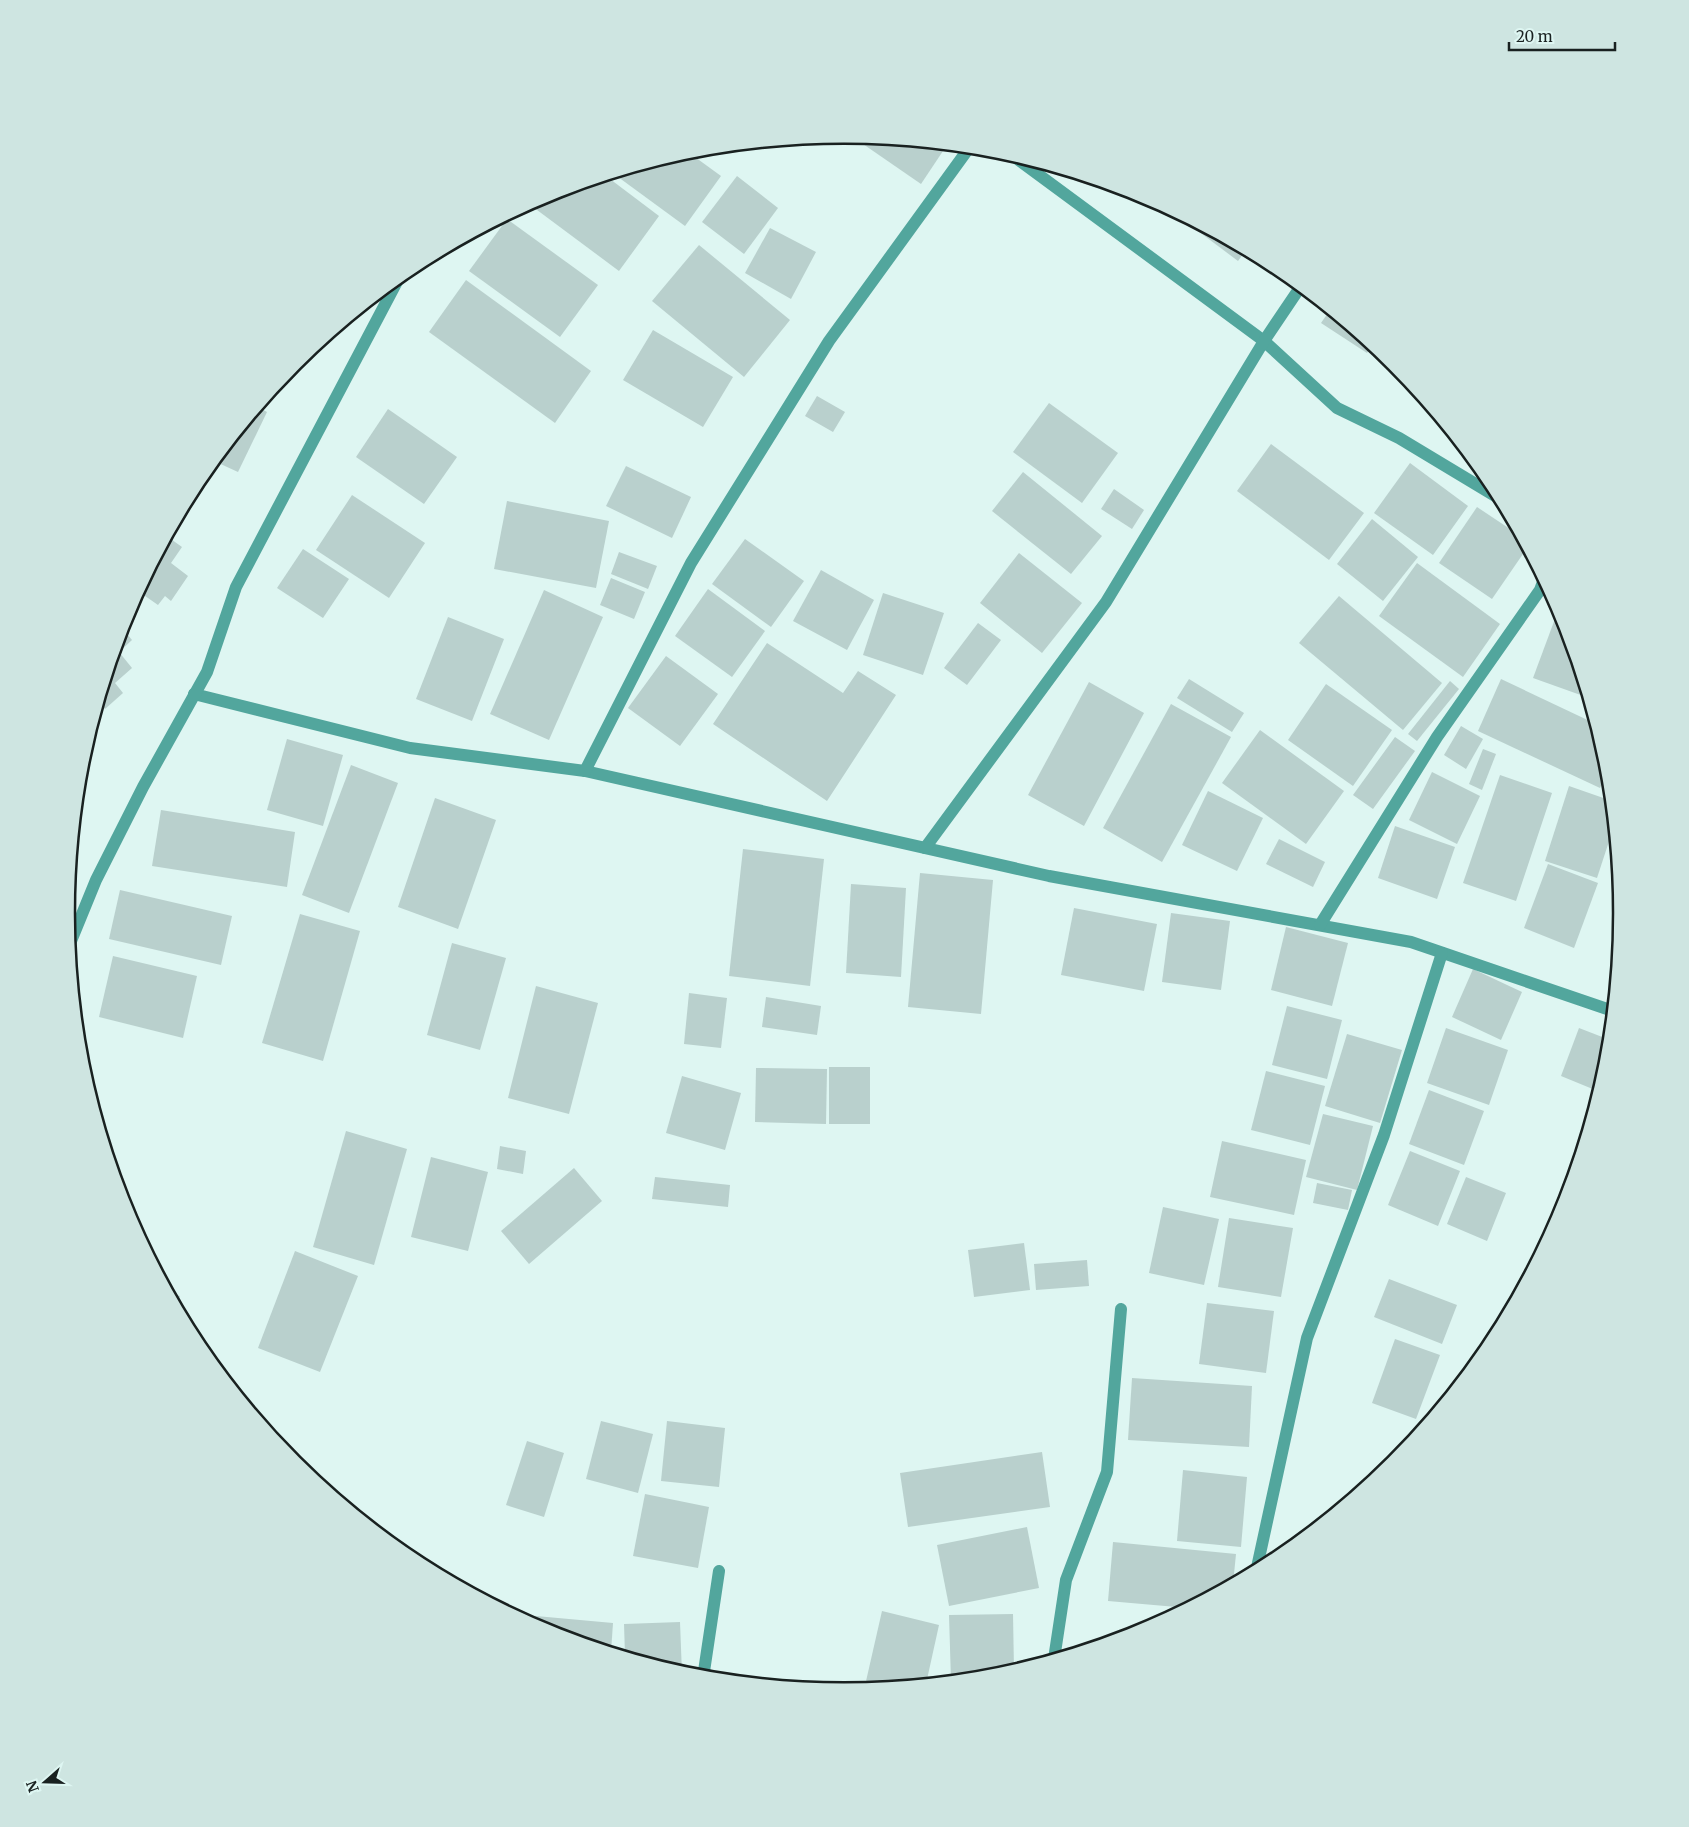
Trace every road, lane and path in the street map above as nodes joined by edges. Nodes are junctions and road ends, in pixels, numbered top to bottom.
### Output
1 (965, 154) edge
2 (1027, 166) edge
3 (392, 292) edge
4 (1297, 292) edge
5 (1264, 340) junction
6 (1487, 491) edge
7 (1541, 587) edge
8 (194, 694) junction
9 (585, 771) junction
10 (925, 848) junction
11 (1320, 925) junction
12 (76, 930) edge
13 (1442, 953) junction
14 (1607, 1009) edge
15 (1121, 1309) dead end
16 (1258, 1562) edge
17 (719, 1571) dead end
18 (1055, 1654) edge
19 (704, 1670) edge

1 - 9 street
2 - 5 street
3 - 8 street
4 - 5 street
5 - 6 street
5 - 10 street
7 - 11 street
8 - 9 street
8 - 12 street
9 - 10 street
10 - 11 street
11 - 13 street
13 - 14 street
13 - 16 street
15 - 18 street
17 - 19 street

